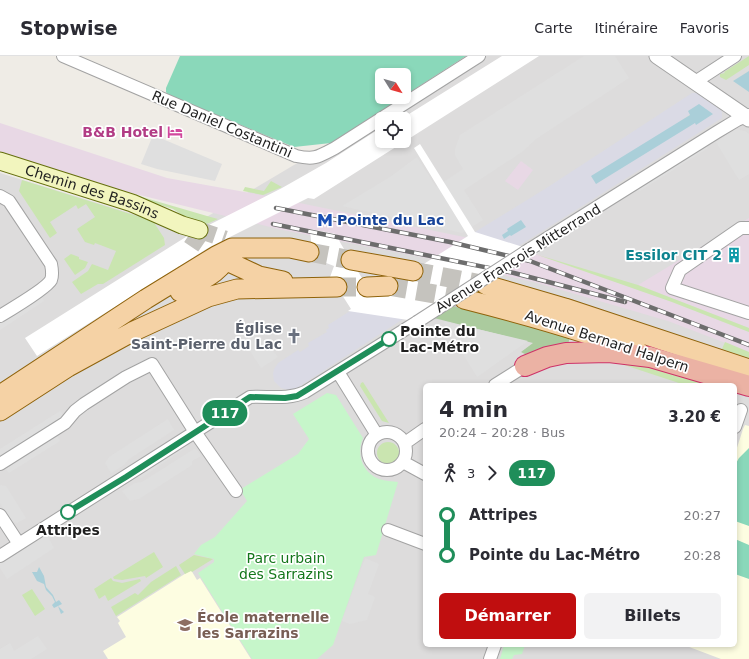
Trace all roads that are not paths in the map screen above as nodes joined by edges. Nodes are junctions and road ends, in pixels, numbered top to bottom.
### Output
1 (63, 56) edge
2 (479, 56) edge
3 (657, 56) edge
4 (735, 56) edge
5 (695, 82) junction
6 (748, 117) edge
7 (0, 161) edge
8 (0, 196) edge
9 (749, 228) edge
10 (190, 230) tunnel mouth
11 (221, 250) junction
12 (309, 252) tunnel mouth
13 (351, 260) tunnel mouth
14 (412, 271) tunnel mouth
15 (486, 285) tunnel mouth
16 (388, 286) tunnel mouth
17 (337, 287) tunnel mouth
18 (367, 287) tunnel mouth
19 (317, 288) junction
20 (464, 299) tunnel mouth
21 (749, 313) edge
22 (0, 316) edge
23 (650, 357) junction
24 (525, 366) joint
25 (749, 369) edge
26 (338, 372) junction
27 (498, 383) edge
28 (749, 386) edge
29 (8, 397) edge
30 (742, 410) edge
31 (0, 411) edge
32 (737, 422) edge
33 (423, 430) edge
34 (195, 432) junction
35 (377, 435) junction
36 (405, 443) junction
37 (403, 462) junction
38 (0, 464) edge
39 (423, 473) edge
40 (236, 491) dead end
41 (0, 515) edge
42 (388, 530) dead end
43 (423, 543) edge
44 (19, 544) junction
45 (0, 556) edge
46 (494, 647) edge
47 (490, 659) edge

1 - 2 street, Rue Daniel Costantini
3 - 5 street
4 - 5 street
5 - 6 street
6 - 26 street, Avenue François Mitterrand, bridge
7 - 10 main road, Chemin des Bassins
8 - 22 street
9 - 21 street
11 - 12 main road
11 - 19 main road
11 - 29 main road
13 - 14 main road
15 - 25 main road, Avenue Bernard Halpern
16 - 18 main road
17 - 19 main road
19 - 29 main road
20 - 23 main road, Avenue Bernard Halpern
23 - 24 highway
23 - 28 highway, Avenue Bernard Halpern
24 - 27 street
26 - 34 street, Avenue François Mitterrand
26 - 35 street
29 - 31 main road
30 - 32 street
33 - 36 street
34 - 38 street
34 - 40 street
34 - 44 street, Avenue François Mitterrand
35 - 36 street
35 - 37 street
36 - 37 street
37 - 39 street
41 - 44 street
42 - 43 street
44 - 45 street, Avenue François Mitterrand
46 - 47 street

